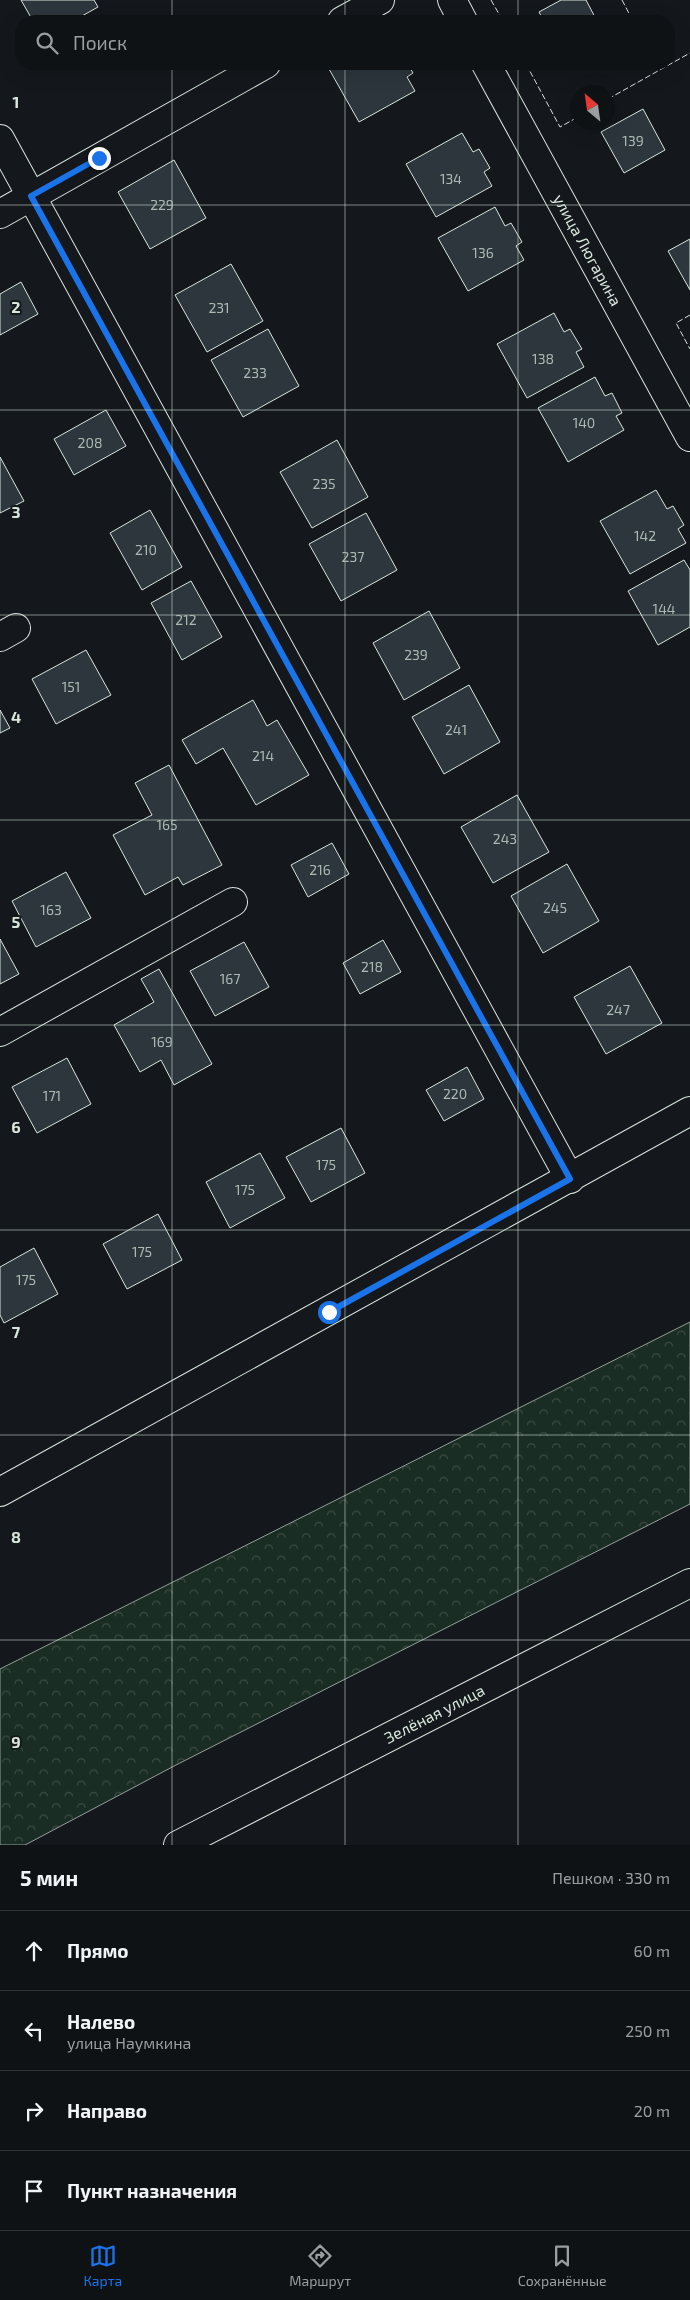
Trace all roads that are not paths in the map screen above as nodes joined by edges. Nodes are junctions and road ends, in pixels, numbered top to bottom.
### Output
1 (380, 0) edge
2 (452, 0) edge
3 (353, 15) edge
4 (460, 15) edge
5 (255, 70) edge
6 (489, 70) edge
7 (0, 139) edge
8 (31, 196) junction
9 (0, 214) edge
10 (690, 437) edge
11 (233, 902) dead end
12 (0, 1032) edge
13 (690, 1111) edge
14 (570, 1179) junction
15 (0, 1491) edge
16 (690, 1583) edge
17 (178, 1845) edge

1 - 3 street
2 - 4 street
5 - 8 street
6 - 10 street, улица Люгарина
7 - 8 street
8 - 9 street
8 - 14 street
11 - 12 street
13 - 14 street
14 - 15 street
16 - 17 street, Зелёная улица

